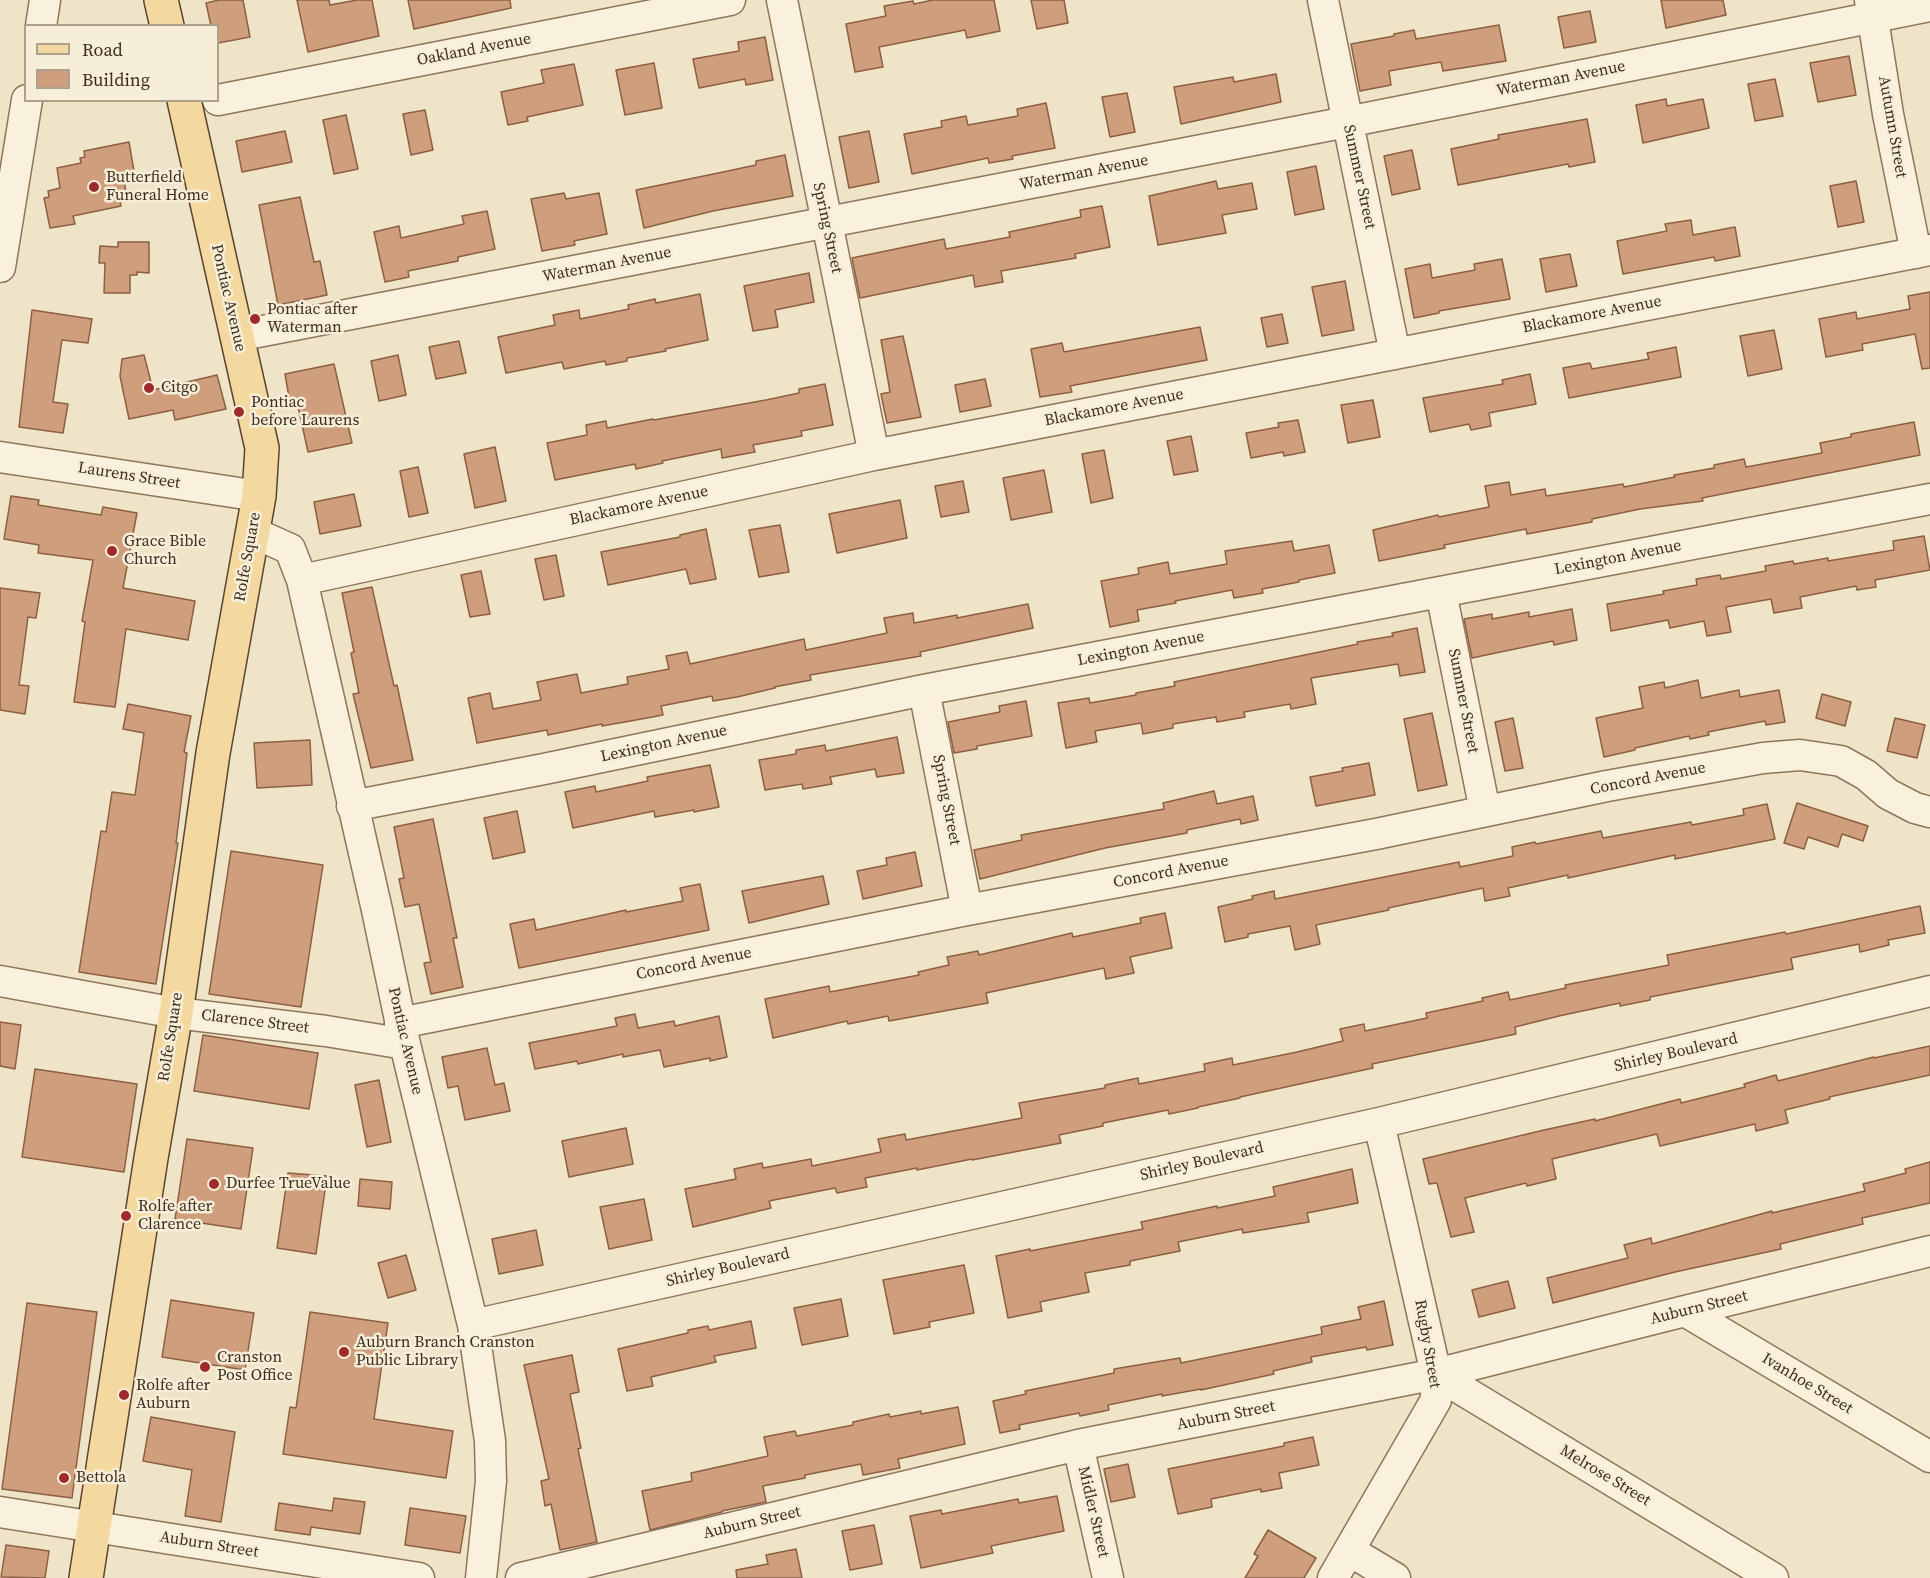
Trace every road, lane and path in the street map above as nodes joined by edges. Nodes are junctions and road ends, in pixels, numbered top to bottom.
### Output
1 (45, 0) edge
2 (161, 0) edge
3 (730, 0) edge
4 (782, 0) edge
5 (1323, 0) edge
6 (1930, 6) edge
7 (1872, 9) edge
8 (41, 24) edge
9 (167, 24) edge
10 (219, 98) edge
11 (27, 102) edge
12 (200, 102) edge
13 (1347, 122) junction
14 (826, 223) junction
15 (1923, 251) edge
16 (0, 267) edge
17 (237, 336) junction
18 (1395, 354) junction
19 (874, 455) junction
20 (0, 457) edge
21 (259, 496) junction
22 (1930, 499) edge
23 (252, 532) junction
24 (302, 580) junction
25 (1441, 592) junction
26 (924, 690) junction
27 (352, 806) junction
28 (1485, 811) junction
29 (1930, 812) edge
30 (967, 910) junction
31 (0, 981) edge
32 (1930, 991) edge
33 (176, 1013) junction
34 (402, 1033) junction
35 (1379, 1123) junction
36 (1930, 1251) edge
37 (1685, 1311) junction
38 (473, 1325) junction
39 (1436, 1374) junction
40 (1077, 1446) junction
41 (1930, 1457) edge
42 (0, 1512) edge
43 (94, 1527) junction
44 (1350, 1551) junction
45 (86, 1578) edge
46 (419, 1578) edge
47 (481, 1578) edge
48 (521, 1578) edge
49 (1108, 1578) edge
50 (1333, 1578) edge
51 (1395, 1578) edge
52 (1773, 1578) edge

1 - 8 street
2 - 9 main road
3 - 10 street, Oakland Avenue
4 - 14 street, Spring Street
5 - 13 street, Summer Street
6 - 7 street, Waterman Avenue
7 - 13 street, Waterman Avenue
7 - 15 street, Autumn Street
11 - 16 street
12 - 17 main road, Pontiac Avenue
13 - 14 street, Waterman Avenue
13 - 18 street, Summer Street
14 - 17 street, Waterman Avenue
14 - 19 street, Spring Street
15 - 18 street, Blackamore Avenue
17 - 21 main road, Pontiac Avenue
18 - 19 street, Blackamore Avenue
19 - 24 street, Blackamore Avenue
20 - 21 street, Laurens Street
21 - 23 main road, Rolfe Square
22 - 25 street, Lexington Avenue
23 - 24 street, Pontiac Avenue
23 - 33 main road, Rolfe Square
24 - 27 street, Pontiac Avenue
25 - 26 street, Lexington Avenue
25 - 28 street, Summer Street
26 - 27 street, Lexington Avenue
26 - 30 street, Spring Street
27 - 34 street, Pontiac Avenue
28 - 29 street, Concord Avenue
28 - 30 street, Concord Avenue
30 - 34 street, Concord Avenue
31 - 33 street, Clarence Street
32 - 35 street, Shirley Boulevard
33 - 34 street, Clarence Street
33 - 43 main road, Rolfe Square
34 - 38 street, Pontiac Avenue
35 - 38 street, Shirley Boulevard
35 - 39 street, Rugby Street
36 - 37 street, Auburn Street
37 - 39 street, Auburn Street
37 - 41 street, Ivanhoe Street
38 - 47 street, Pontiac Avenue
39 - 40 street, Auburn Street
39 - 44 street, Rugby Street
39 - 52 street, Melrose Street
40 - 48 street, Auburn Street
40 - 49 street, Midler Street
42 - 43 street, Auburn Street
43 - 45 main road, Rolfe Square
43 - 46 street, Auburn Street
44 - 50 street, Rugby Street
44 - 51 street

